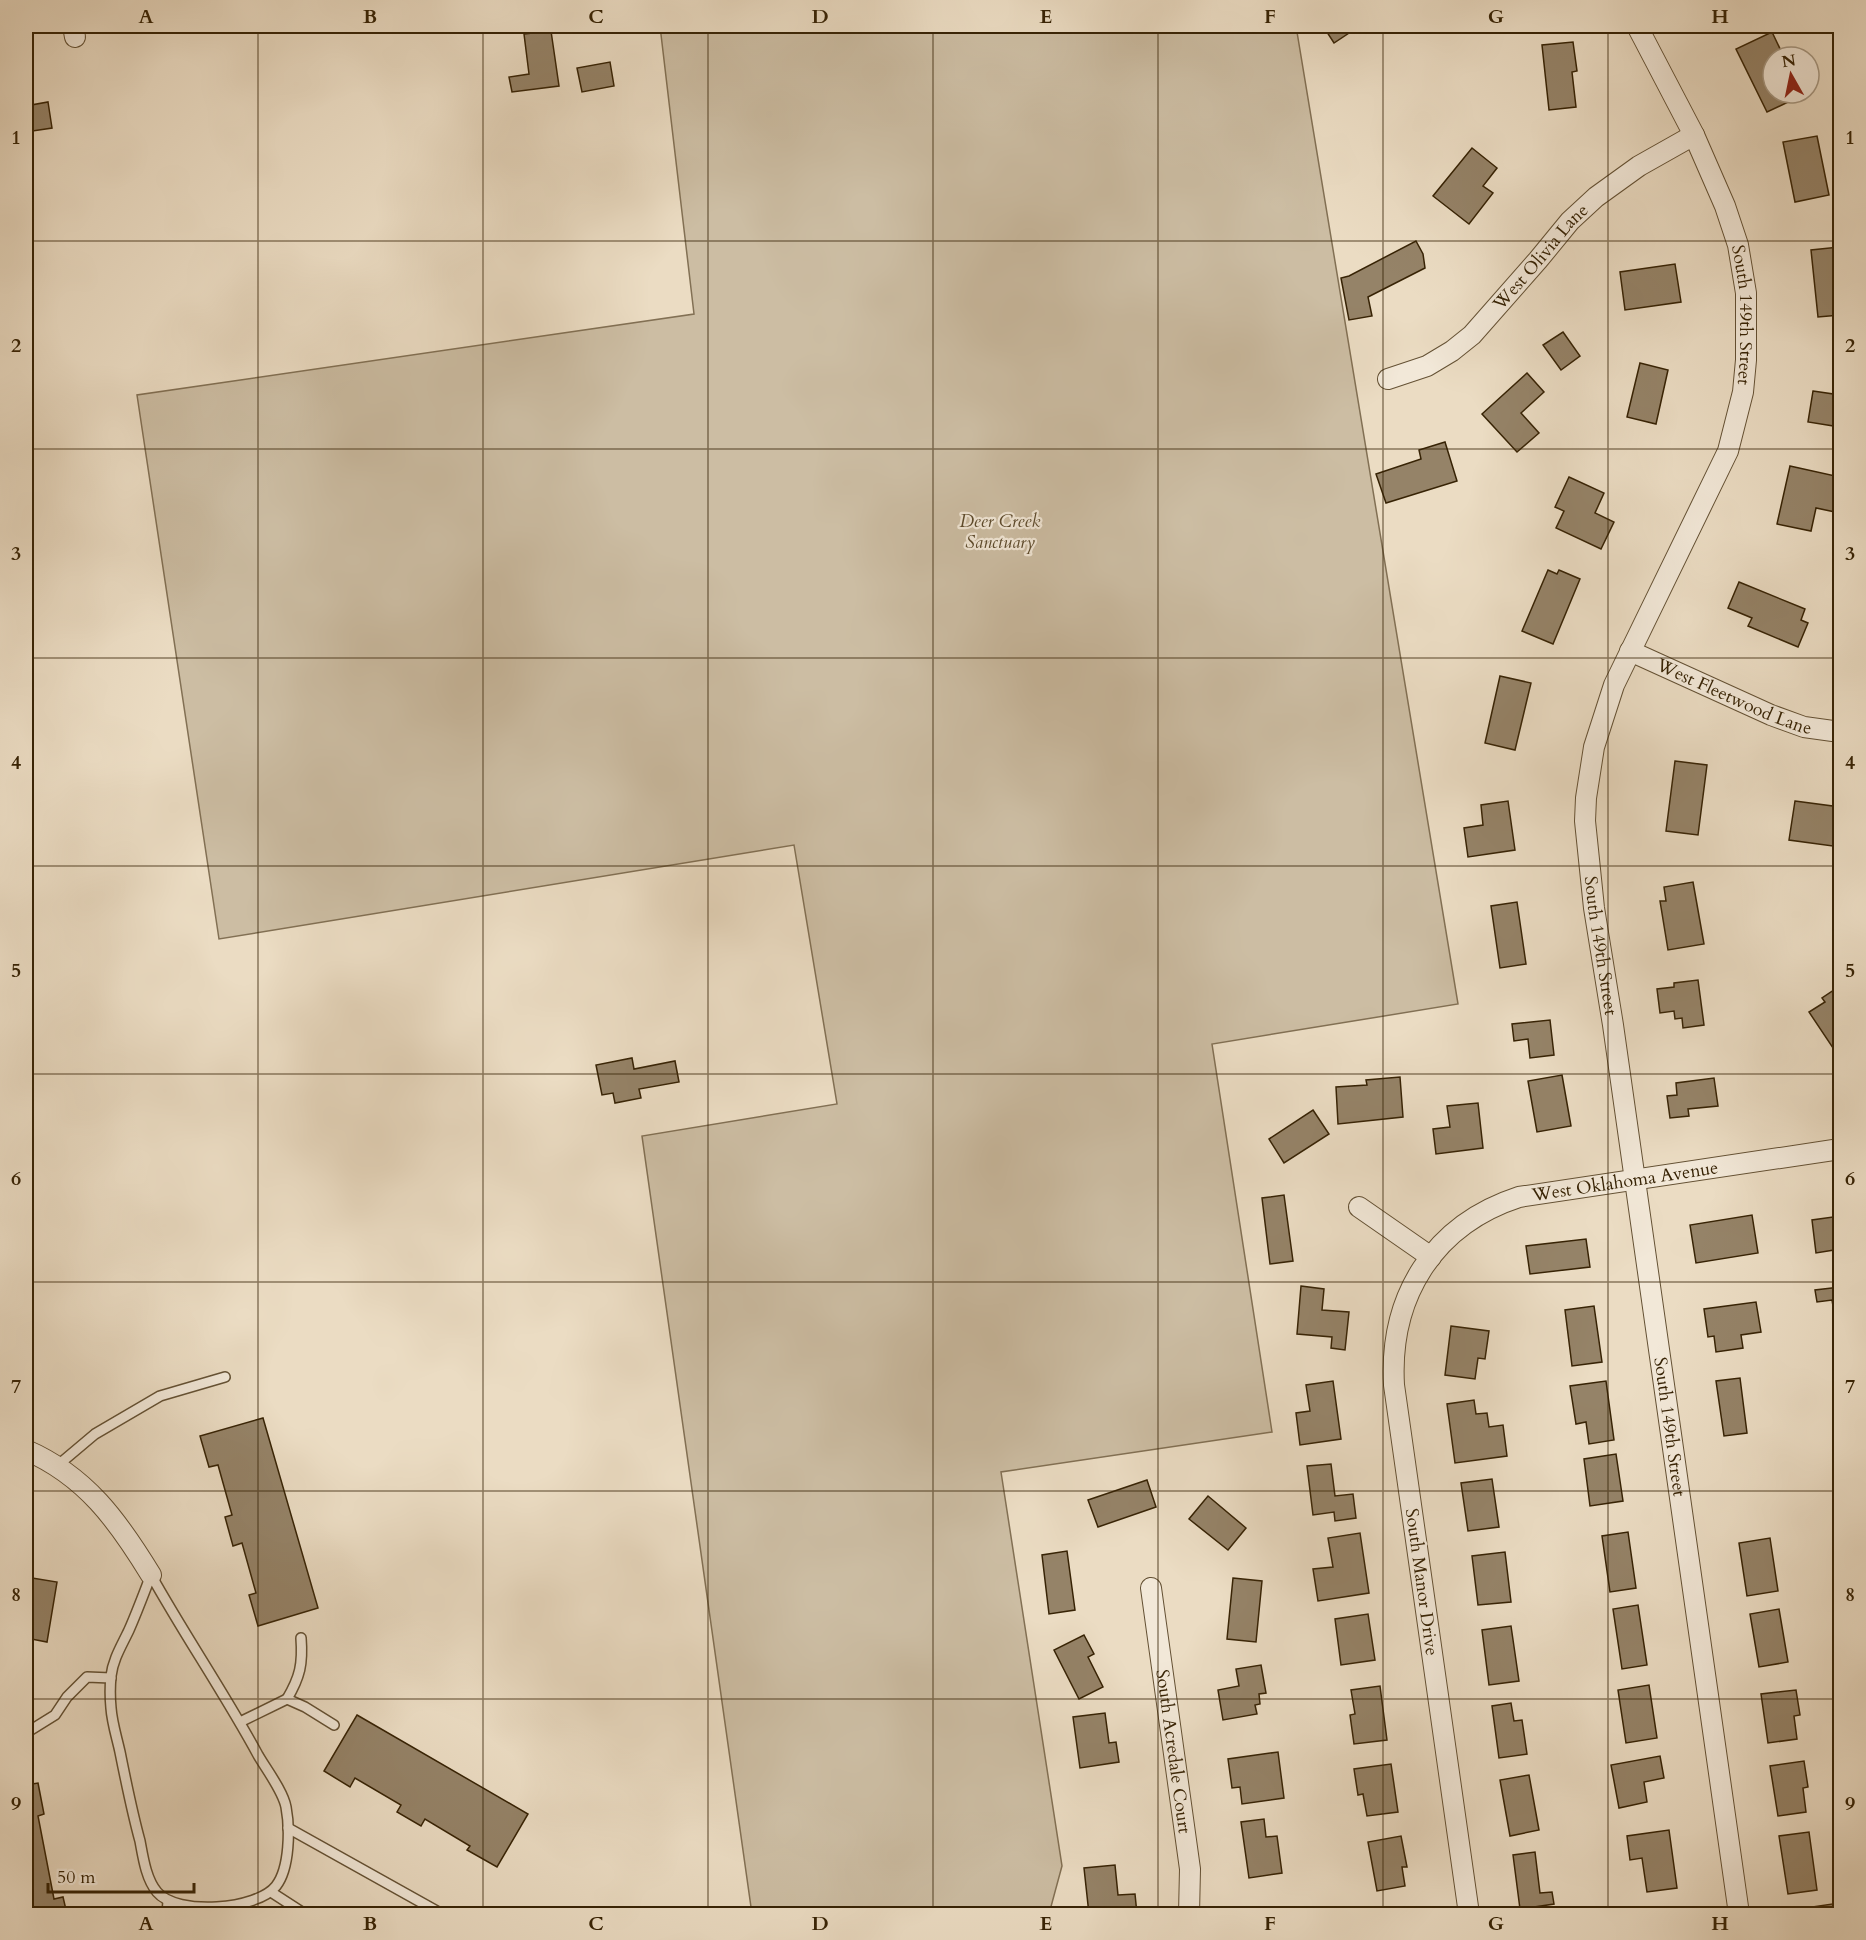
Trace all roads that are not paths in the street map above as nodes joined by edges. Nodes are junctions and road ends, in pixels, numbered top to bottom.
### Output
1 (1637, 26) edge
2 (1694, 135) junction
3 (1388, 379) dead end
4 (1630, 651) junction
5 (1840, 732) edge
6 (1840, 1149) edge
7 (1634, 1179) junction
8 (1359, 1208) dead end
9 (1431, 1257) junction
10 (225, 1377) dead end
11 (26, 1450) edge
12 (57, 1466) junction
13 (152, 1575) junction
14 (1151, 1588) dead end
15 (301, 1638) dead end
16 (111, 1678) junction
17 (287, 1699) junction
18 (240, 1722) junction
19 (334, 1725) dead end
20 (26, 1733) edge
21 (288, 1828) junction
22 (271, 1892) junction
23 (168, 1901) junction
24 (166, 1914) edge
25 (305, 1914) edge
26 (442, 1914) edge
27 (1189, 1914) edge
28 (1469, 1914) edge
29 (1739, 1914) edge

1 - 2 street, South 149th Street
2 - 3 street, West Olivia Lane
2 - 4 street, South 149th Street
4 - 5 street, West Fleetwood Lane
4 - 7 street, South 149th Street
6 - 7 street, West Oklahoma Avenue
7 - 9 street, West Oklahoma Avenue
7 - 29 street, South 149th Street
8 - 9 street
9 - 28 street, South Manor Drive
10 - 12 lane
11 - 12 street
12 - 13 street
13 - 16 lane
13 - 18 lane
14 - 27 street, South Acredale Court
15 - 17 lane
16 - 20 lane
16 - 23 lane
17 - 18 lane
17 - 19 lane
18 - 21 lane
21 - 22 lane
21 - 26 lane
22 - 23 lane
22 - 25 lane
23 - 24 lane

